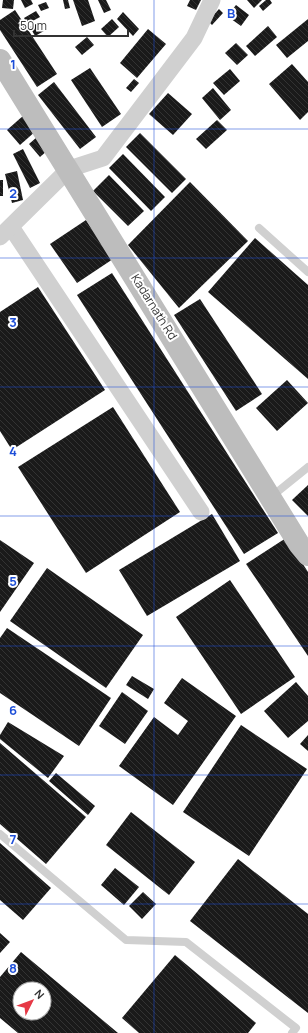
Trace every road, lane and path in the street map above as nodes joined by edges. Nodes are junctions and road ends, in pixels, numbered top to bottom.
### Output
1 (212, 0) edge
2 (0, 60) edge
3 (68, 169) junction
4 (260, 228) dead end
5 (5, 232) edge
6 (308, 272) edge
7 (308, 467) edge
8 (271, 497) junction
9 (201, 512) dead end
10 (308, 555) edge
11 (0, 834) edge
12 (292, 1033) edge

1 - 3 street
2 - 3 main road, Kadarnath Rd
3 - 5 street
3 - 8 main road, Kadarnath Rd
4 - 6 lane
5 - 9 street
7 - 8 lane
8 - 10 main road, Kadarnath Rd
11 - 12 lane

